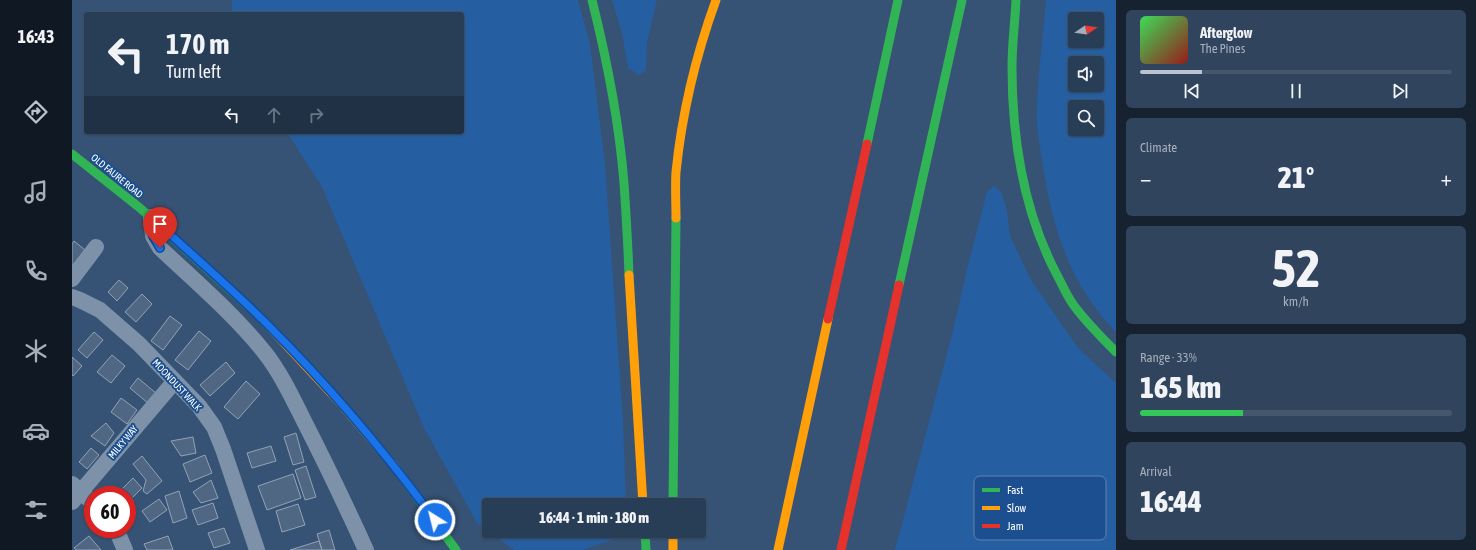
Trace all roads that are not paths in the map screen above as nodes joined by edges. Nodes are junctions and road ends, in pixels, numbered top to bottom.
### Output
1 (592, 0) edge
2 (716, 0) edge
3 (898, 0) edge
4 (962, 0) edge
5 (1016, 0) edge
6 (72, 154) edge
7 (151, 217) junction
8 (96, 248) dead end
9 (72, 279) edge
10 (72, 297) edge
11 (1116, 352) edge
12 (174, 382) junction
13 (75, 493) edge
14 (84, 498) edge
15 (643, 498) edge
16 (673, 498) edge
17 (120, 538) edge
18 (645, 538) edge
19 (673, 538) edge
20 (125, 550) edge
21 (257, 550) edge
22 (366, 550) edge
23 (456, 550) edge
24 (646, 550) edge
25 (673, 550) edge
26 (778, 550) edge
27 (841, 550) edge

1 - 15 main road
2 - 16 main road
3 - 26 main road
4 - 27 main road
5 - 11 main road
6 - 7 main road, OLD FAURE ROAD
7 - 22 street
7 - 23 main road, OLD FAURE ROAD
8 - 9 street
10 - 12 street, MOONDUST WALK
12 - 13 street, MILKY WAY
12 - 21 street, MOONDUST WALK
13 - 14 street
17 - 20 street
18 - 24 main road
19 - 25 main road

